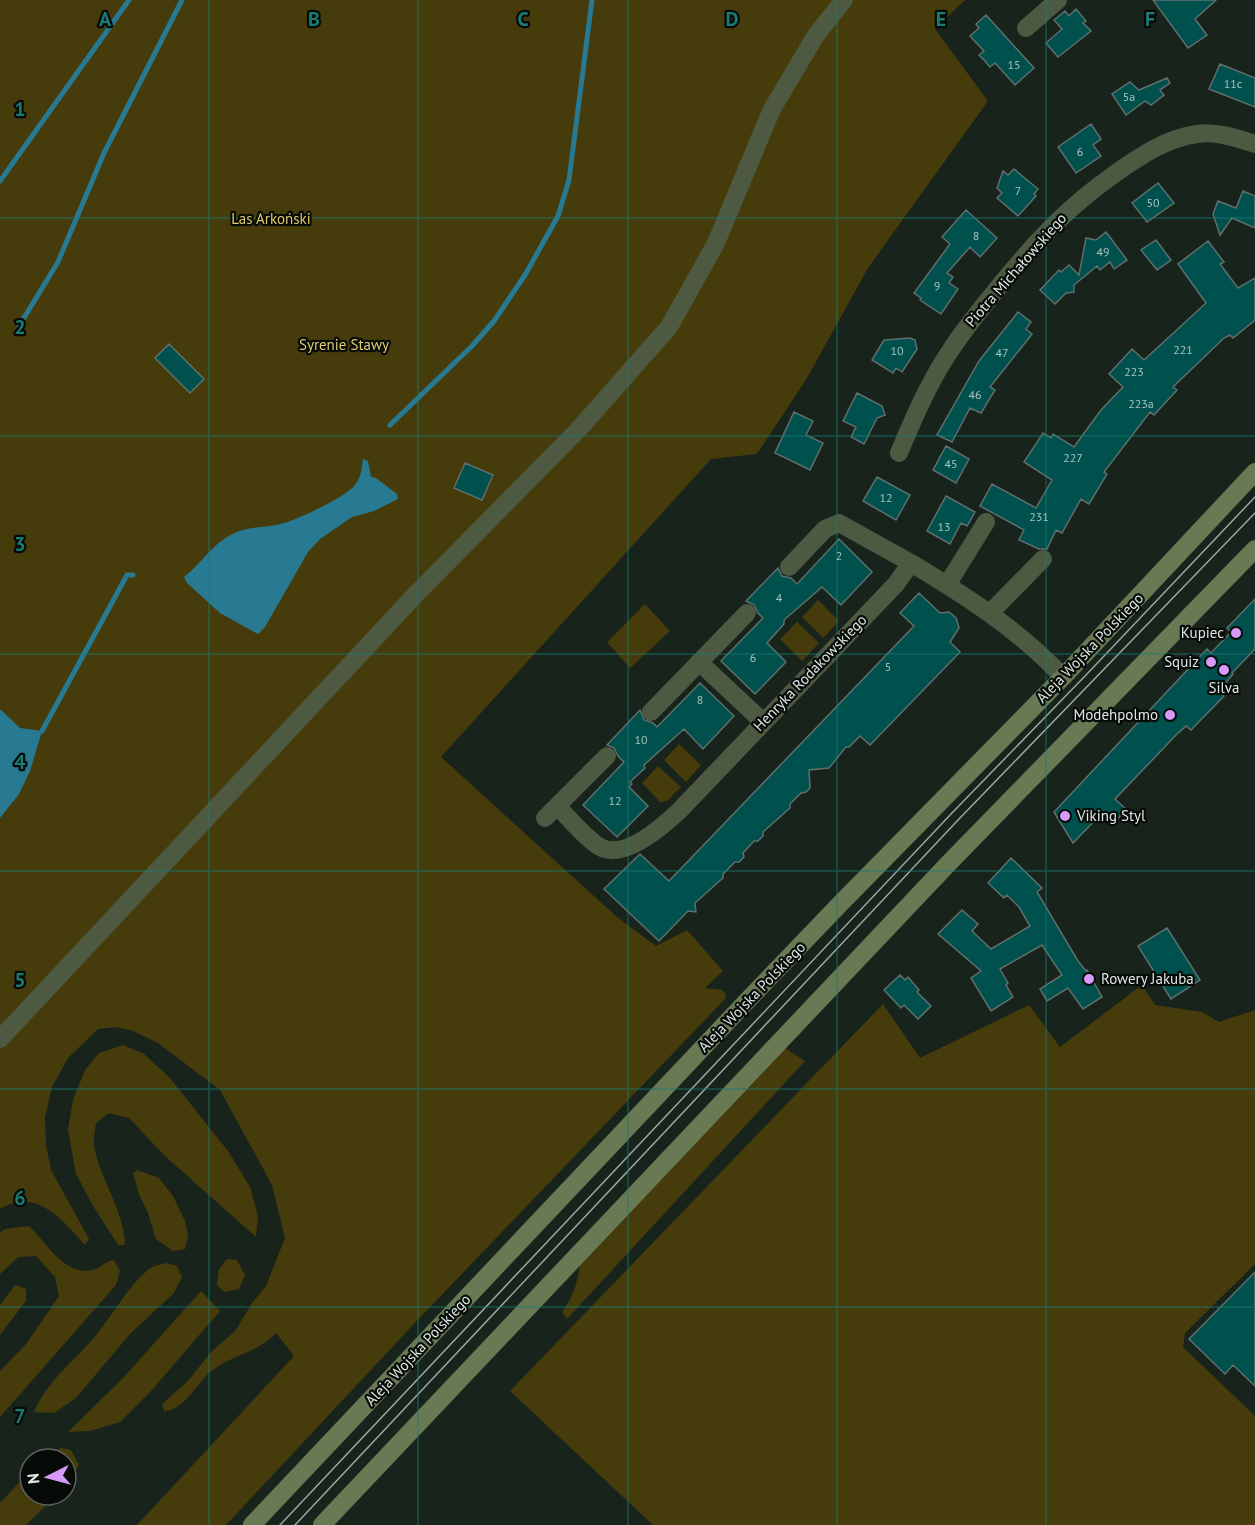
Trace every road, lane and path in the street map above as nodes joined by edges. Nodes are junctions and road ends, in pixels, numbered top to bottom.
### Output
1 (844, 0) edge
2 (1058, 0) edge
3 (1026, 28) dead end
4 (1255, 144) edge
5 (899, 453) dead end
6 (1255, 472) edge
7 (986, 522) dead end
8 (1255, 549) edge
9 (1043, 559) dead end
10 (911, 563) junction
11 (789, 567) dead end
12 (947, 585) junction
13 (747, 613) dead end
14 (990, 613) junction
15 (699, 662) junction
16 (1063, 677) junction
17 (651, 712) dead end
18 (763, 722) junction
19 (607, 756) dead end
20 (0, 1039) edge
21 (252, 1525) edge
22 (322, 1525) edge

1 - 20 street
2 - 3 street
4 - 5 street, Piotra Michałowskiego
6 - 16 main road, Aleja Wojska Polskiego
7 - 12 street
8 - 22 main road
9 - 14 street
10 - 11 street
10 - 12 street
10 - 18 street, Henryka Rodakowskiego
12 - 14 street
13 - 15 street
14 - 16 street
15 - 17 street
15 - 18 street
16 - 21 main road, Aleja Wojska Polskiego
18 - 19 street, Henryka Rodakowskiego

